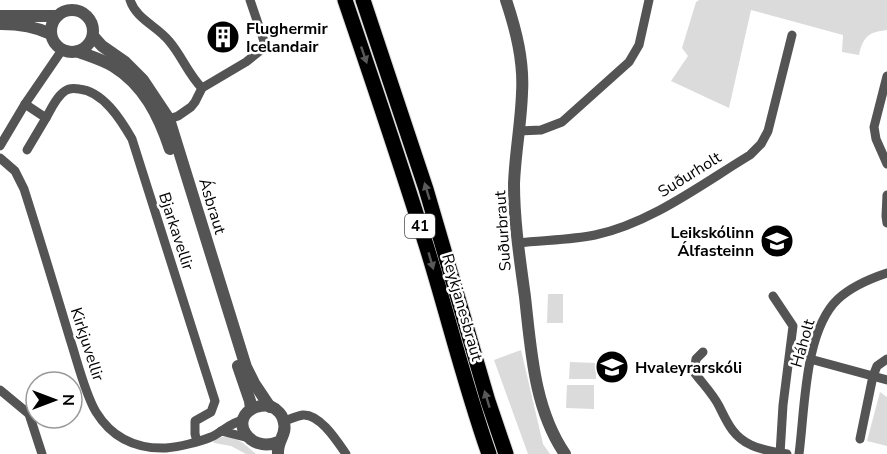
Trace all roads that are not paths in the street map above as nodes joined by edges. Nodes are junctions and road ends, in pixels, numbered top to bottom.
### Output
1 (87, 0) edge
2 (130, 0) edge
3 (250, 0) edge
4 (345, 0) edge
5 (363, 0) edge
6 (506, 0) edge
7 (649, 0) edge
8 (83, 13) junction
9 (0, 16) edge
10 (57, 16) junction
11 (0, 24) edge
12 (51, 33) junction
13 (792, 35) dead end
14 (93, 36) junction
15 (62, 50) junction
16 (79, 52) junction
17 (887, 76) edge
18 (202, 88) junction
19 (25, 104) junction
20 (46, 118) junction
21 (169, 119) junction
22 (519, 131) junction
23 (0, 146) edge
24 (27, 150) dead end
25 (0, 158) edge
26 (887, 164) edge
27 (887, 195) edge
28 (887, 223) edge
29 (518, 243) junction
30 (887, 273) edge
31 (773, 296) dead end
32 (703, 352) dead end
33 (810, 359) junction
34 (887, 359) edge
35 (873, 376) junction
36 (887, 380) edge
37 (0, 390) edge
38 (270, 407) junction
39 (251, 410) junction
40 (243, 420) junction
41 (284, 421) junction
42 (221, 431) junction
43 (244, 437) junction
44 (860, 439) dead end
45 (197, 441) junction
46 (278, 448) edge
47 (257, 450) edge
48 (42, 454) edge
49 (346, 454) edge
50 (489, 454) edge
51 (506, 454) edge
52 (565, 454) edge
53 (782, 454) edge
54 (799, 454) edge

1 - 8 street
2 - 18 street
3 - 18 street
4 -> 50 highway, Reykjanesbraut / 41
51 -> 5 highway, Reykjanesbraut / 41
6 - 22 street, Suðurbraut
7 - 22 street
8 - 10 street
8 - 14 street
9 - 10 street
10 - 12 street
11 - 12 street
12 - 15 street
13 - 29 street, Suðurholt
14 - 16 street
14 - 21 street, Ásbraut
15 - 16 street
15 - 19 street
16 - 39 street, Ásbraut
17 - 26 street
18 - 21 street
19 - 20 street
19 - 23 street
20 - 24 street, Bjarkavellir
20 - 45 street, Bjarkavellir
21 - 38 street, Ásbraut
22 - 29 street, Suðurbraut
25 - 45 street, Kirkjuvellir
27 - 28 street
29 - 52 street, Suðurbraut
30 - 33 street, Háholt
31 - 53 street, Háholt
32 - 53 street
33 - 35 street
33 - 54 street, Háholt
34 - 35 street
35 - 36 street
35 - 44 street
37 - 48 street
38 - 39 street
38 - 41 street
39 - 40 street
40 - 42 street, Kirkjuvellir
40 - 43 street
41 - 46 street
41 - 49 street
42 - 43 street
42 - 45 street, Kirkjuvellir
43 - 47 street
46 - 47 street

